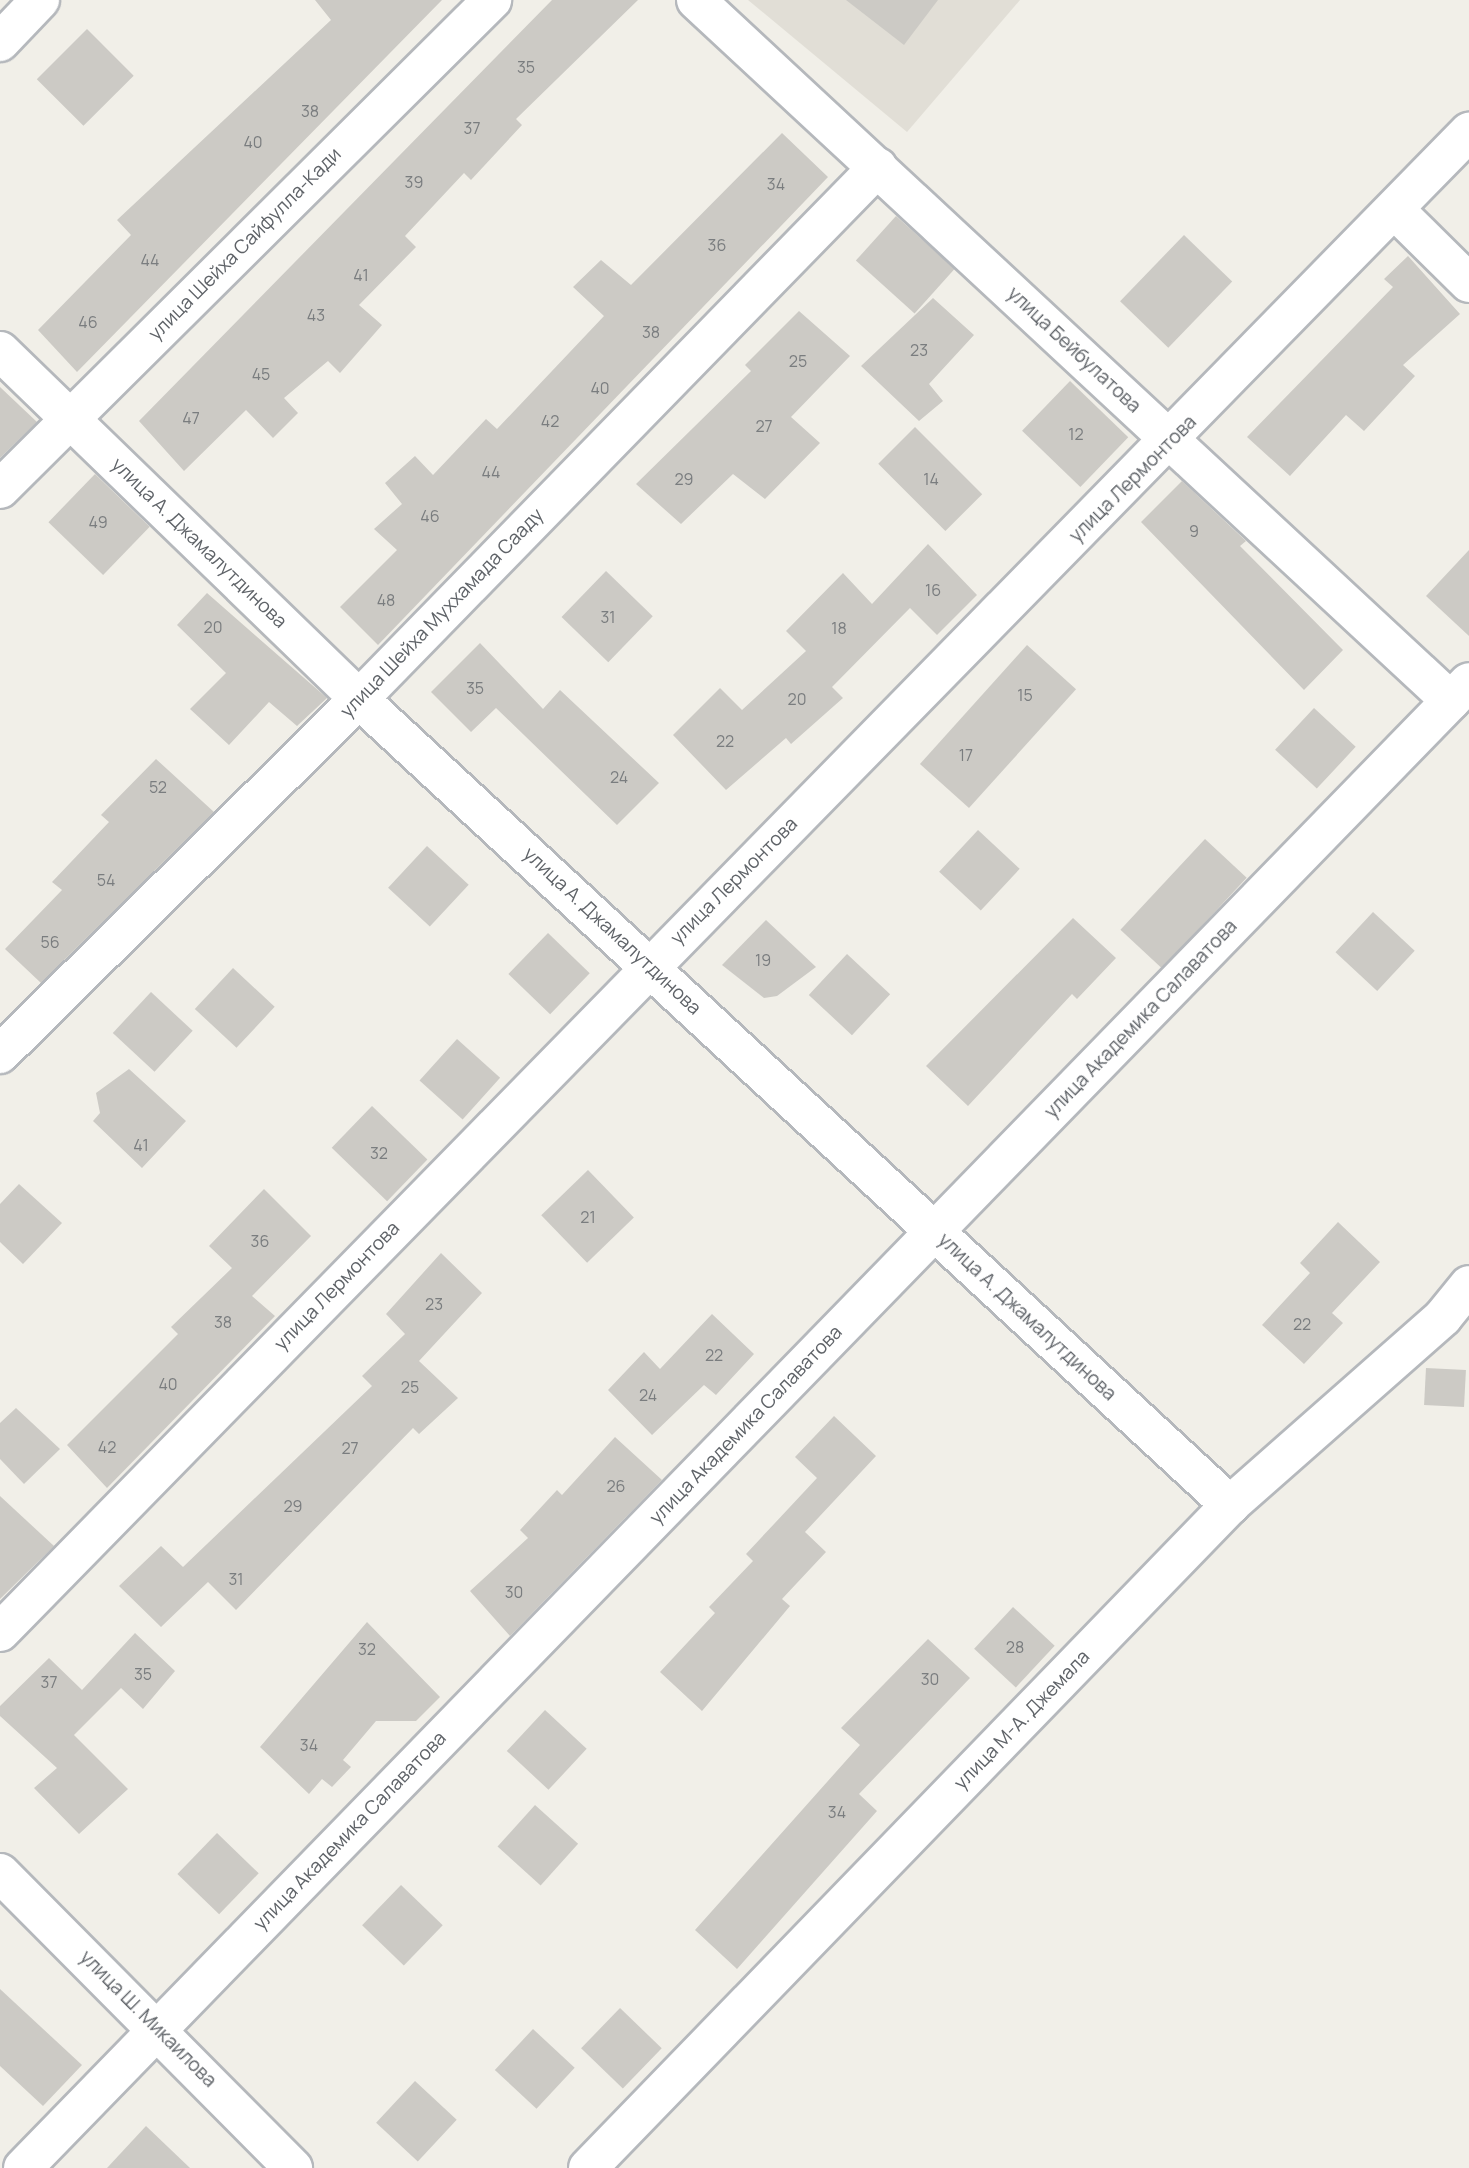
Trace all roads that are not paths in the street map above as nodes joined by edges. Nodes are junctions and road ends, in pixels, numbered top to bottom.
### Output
1 (40, 0) edge
2 (492, 0) edge
3 (696, 0) edge
4 (0, 42) edge
5 (1469, 132) edge
6 (878, 167) junction
7 (1398, 212) junction
8 (1469, 283) edge
9 (0, 351) edge
10 (70, 417) junction
11 (1171, 440) junction
12 (0, 489) edge
13 (1460, 692) edge
14 (359, 699) junction
15 (650, 965) junction
16 (0, 1054) edge
17 (935, 1231) junction
18 (1469, 1285) edge
19 (1456, 1318) edge
20 (1230, 1505) junction
21 (0, 1632) edge
22 (0, 1873) edge
23 (160, 2027) junction
24 (23, 2168) edge
25 (293, 2168) edge
26 (587, 2168) edge

1 - 4 street
2 - 10 street, улица Шейха Сайфулла-Кади
3 - 6 street, улица Бейбулатова
5 - 7 street, улица Лермонтова
6 - 11 street, улица Бейбулатова
6 - 14 street, улица Шейха Муххамада Сааду
7 - 8 street
7 - 11 street, улица Лермонтова
9 - 10 street, улица А. Джамалутдинова
10 - 12 street, улица Шейха Сайфулла-Кади
10 - 14 street, улица А. Джамалутдинова
11 - 13 street, улица Бейбулатова
11 - 15 street, улица Лермонтова
13 - 17 street, улица Академика Салаватова
14 - 15 street, улица А. Джамалутдинова
14 - 16 street, улица Шейха Муххамада Сааду
15 - 17 street, улица А. Джамалутдинова
15 - 21 street, улица Лермонтова
17 - 20 street, улица А. Джамалутдинова
17 - 23 street, улица Академика Салаватова
18 - 19 street, улица М-А. Джемала
19 - 20 street, улица М-А. Джемала
20 - 26 street, улица М-А. Джемала
22 - 23 street, улица Ш. Микаилова
23 - 24 street, улица Академика Салаватова
23 - 25 street, улица Ш. Микаилова

